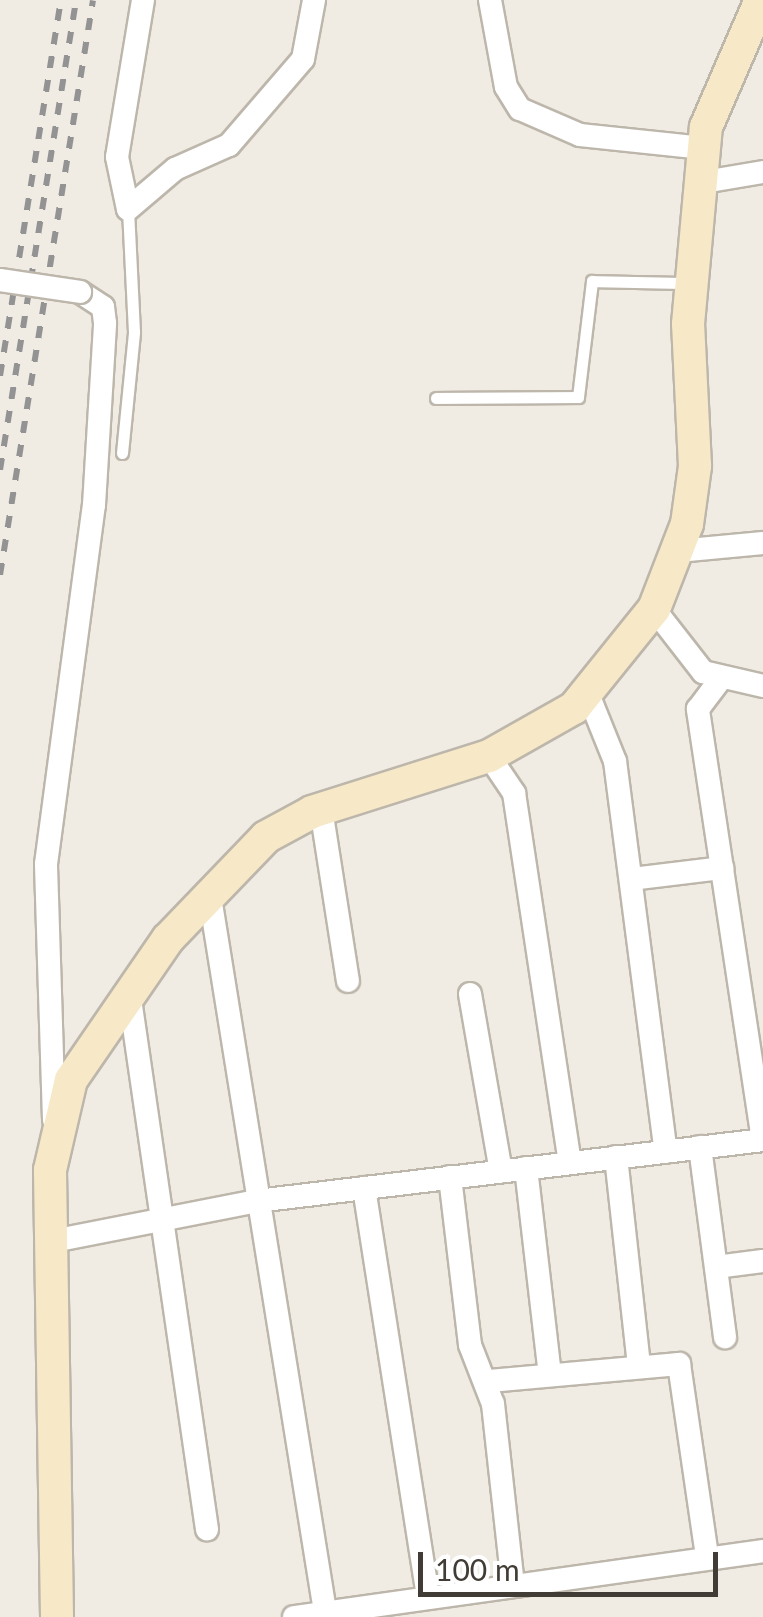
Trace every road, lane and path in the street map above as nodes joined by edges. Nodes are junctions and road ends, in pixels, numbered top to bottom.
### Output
1 (143, 0) edge
2 (314, 0) edge
3 (490, 0) edge
4 (761, 0) edge
5 (703, 148) junction
6 (763, 172) edge
7 (698, 182) junction
8 (128, 209) junction
9 (0, 280) edge
10 (690, 283) junction
11 (436, 398) dead end
12 (122, 453) dead end
13 (763, 543) edge
14 (678, 551) junction
15 (654, 609) junction
16 (718, 682) junction
17 (763, 686) edge
18 (588, 694) junction
19 (488, 756) junction
20 (321, 809) junction
21 (722, 868) junction
22 (631, 879) junction
23 (209, 891) junction
24 (348, 981) dead end
25 (128, 989) junction
26 (470, 994) dead end
27 (55, 1123) junction
28 (700, 1148) junction
29 (666, 1152) junction
30 (616, 1157) junction
31 (570, 1162) junction
32 (526, 1168) junction
33 (501, 1171) junction
34 (450, 1177) junction
35 (364, 1188) junction
36 (257, 1202) junction
37 (162, 1220) junction
38 (53, 1241) junction
39 (763, 1261) edge
40 (716, 1267) junction
41 (725, 1336) dead end
42 (639, 1365) junction
43 (550, 1374) junction
44 (489, 1381) junction
45 (207, 1529) dead end
46 (763, 1550) edge
47 (708, 1555) junction
48 (513, 1584) junction
49 (428, 1597) junction
50 (325, 1614) edge
51 (57, 1617) edge
52 (294, 1617) edge

1 - 8 street
2 - 8 street
3 - 5 street
4 - 5 main road
5 - 7 main road
6 - 7 street
7 - 10 main road
8 - 12 lane
9 - 27 street, bridge
10 - 11 lane
10 - 14 main road
13 - 14 street
14 - 15 main road
15 - 16 street
15 - 18 main road
16 - 17 street
16 - 21 street
18 - 19 main road
18 - 22 street
19 - 20 main road
19 - 31 street
20 - 23 main road
20 - 24 street
21 - 22 street
21 - 28 street
22 - 29 street
23 - 25 main road
23 - 36 street
25 - 27 main road
25 - 37 street
26 - 33 street
27 - 38 main road
28 - 29 street
28 - 40 street
29 - 30 street
30 - 31 street
30 - 42 street
31 - 32 street
32 - 33 street
32 - 43 street
33 - 34 street
34 - 35 street
34 - 44 street
35 - 36 street
35 - 49 street
36 - 37 street
36 - 50 street
37 - 38 street
37 - 45 street
38 - 51 main road
39 - 40 street
40 - 41 street
42 - 43 street
42 - 47 street
43 - 44 street
44 - 48 street
46 - 47 street
47 - 48 street
48 - 49 street
49 - 50 street
50 - 52 street

